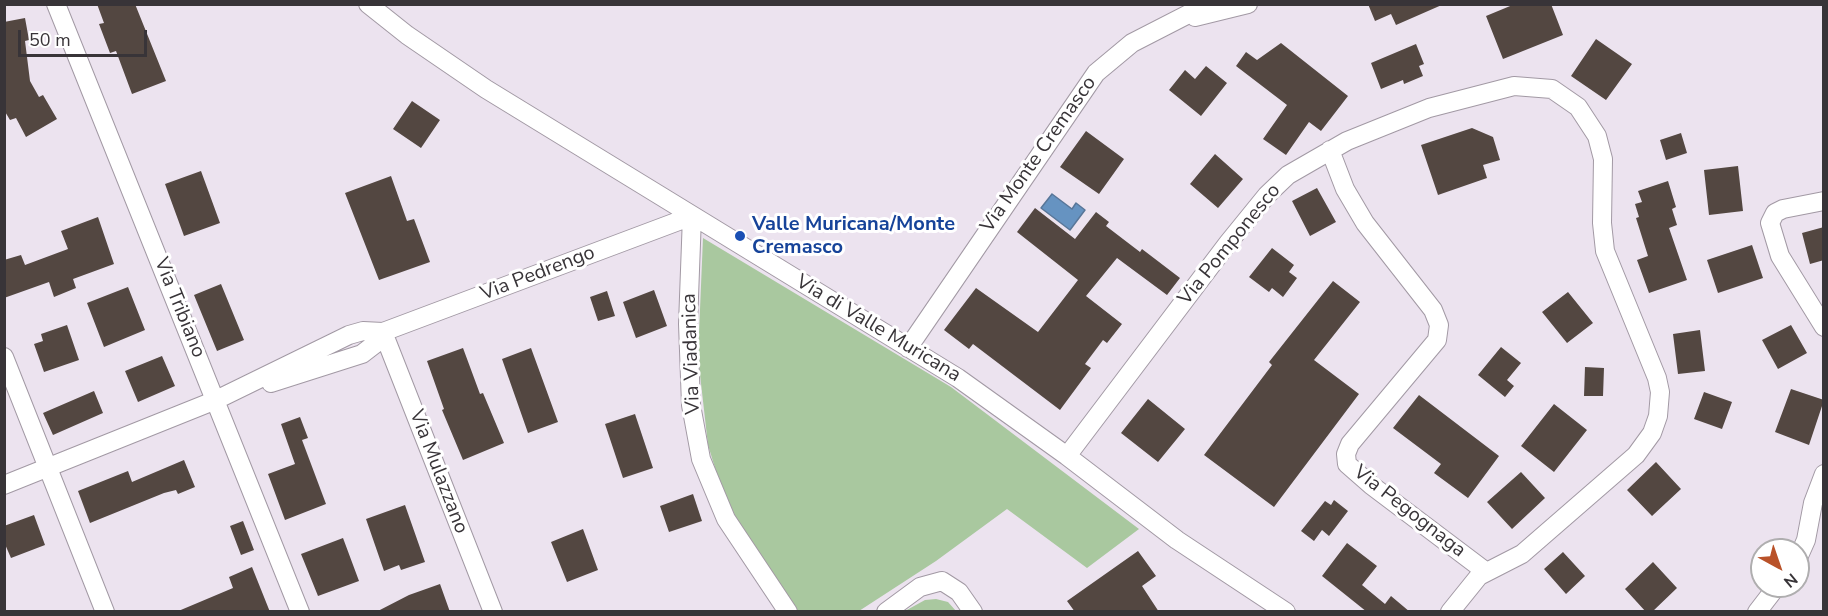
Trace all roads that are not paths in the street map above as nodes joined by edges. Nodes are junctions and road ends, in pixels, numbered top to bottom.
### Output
1 (56, 4) edge
2 (368, 4) edge
3 (1208, 4) edge
4 (1248, 4) edge
5 (1173, 22) junction
6 (1330, 150) junction
7 (1824, 201) edge
8 (692, 216) junction
9 (1824, 327) edge
10 (383, 332) junction
11 (908, 348) junction
12 (4, 357) edge
13 (216, 400) junction
14 (1067, 456) junction
15 (50, 467) junction
16 (1824, 474) edge
17 (4, 485) edge
18 (1806, 538) edge
19 (1485, 572) junction
20 (1768, 598) edge
21 (105, 612) edge
22 (300, 612) edge
23 (493, 612) edge
24 (788, 612) edge
25 (886, 612) edge
26 (973, 612) edge
27 (1286, 612) edge
28 (1450, 612) edge
29 (1757, 612) edge

1 - 13 street, Via Tribiano
2 - 8 street, Via di Valle Muricana
3 - 5 street, Via Monte Cremasco
4 - 5 street
5 - 11 street, Via Monte Cremasco
6 - 14 street, Via Pomponesco
6 - 19 street, Via Pegognaga
6 - 19 street, Via Pomponesco
7 - 9 street
8 - 10 street, Via Pedrengo
8 - 11 street, Via di Valle Muricana
8 - 24 street, Via Viadanica
10 - 13 street, Via Pedrengo
10 - 23 street, Via Mulazzano
11 - 14 street, Via di Valle Muricana
12 - 15 street
13 - 15 street, Via Pedrengo
13 - 22 street, Via Tribiano
14 - 27 street, Via di Valle Muricana
15 - 17 street, Via Pedrengo
15 - 21 street
16 - 18 street
19 - 28 street, Via Pomponesco
20 - 29 street
25 - 26 street

